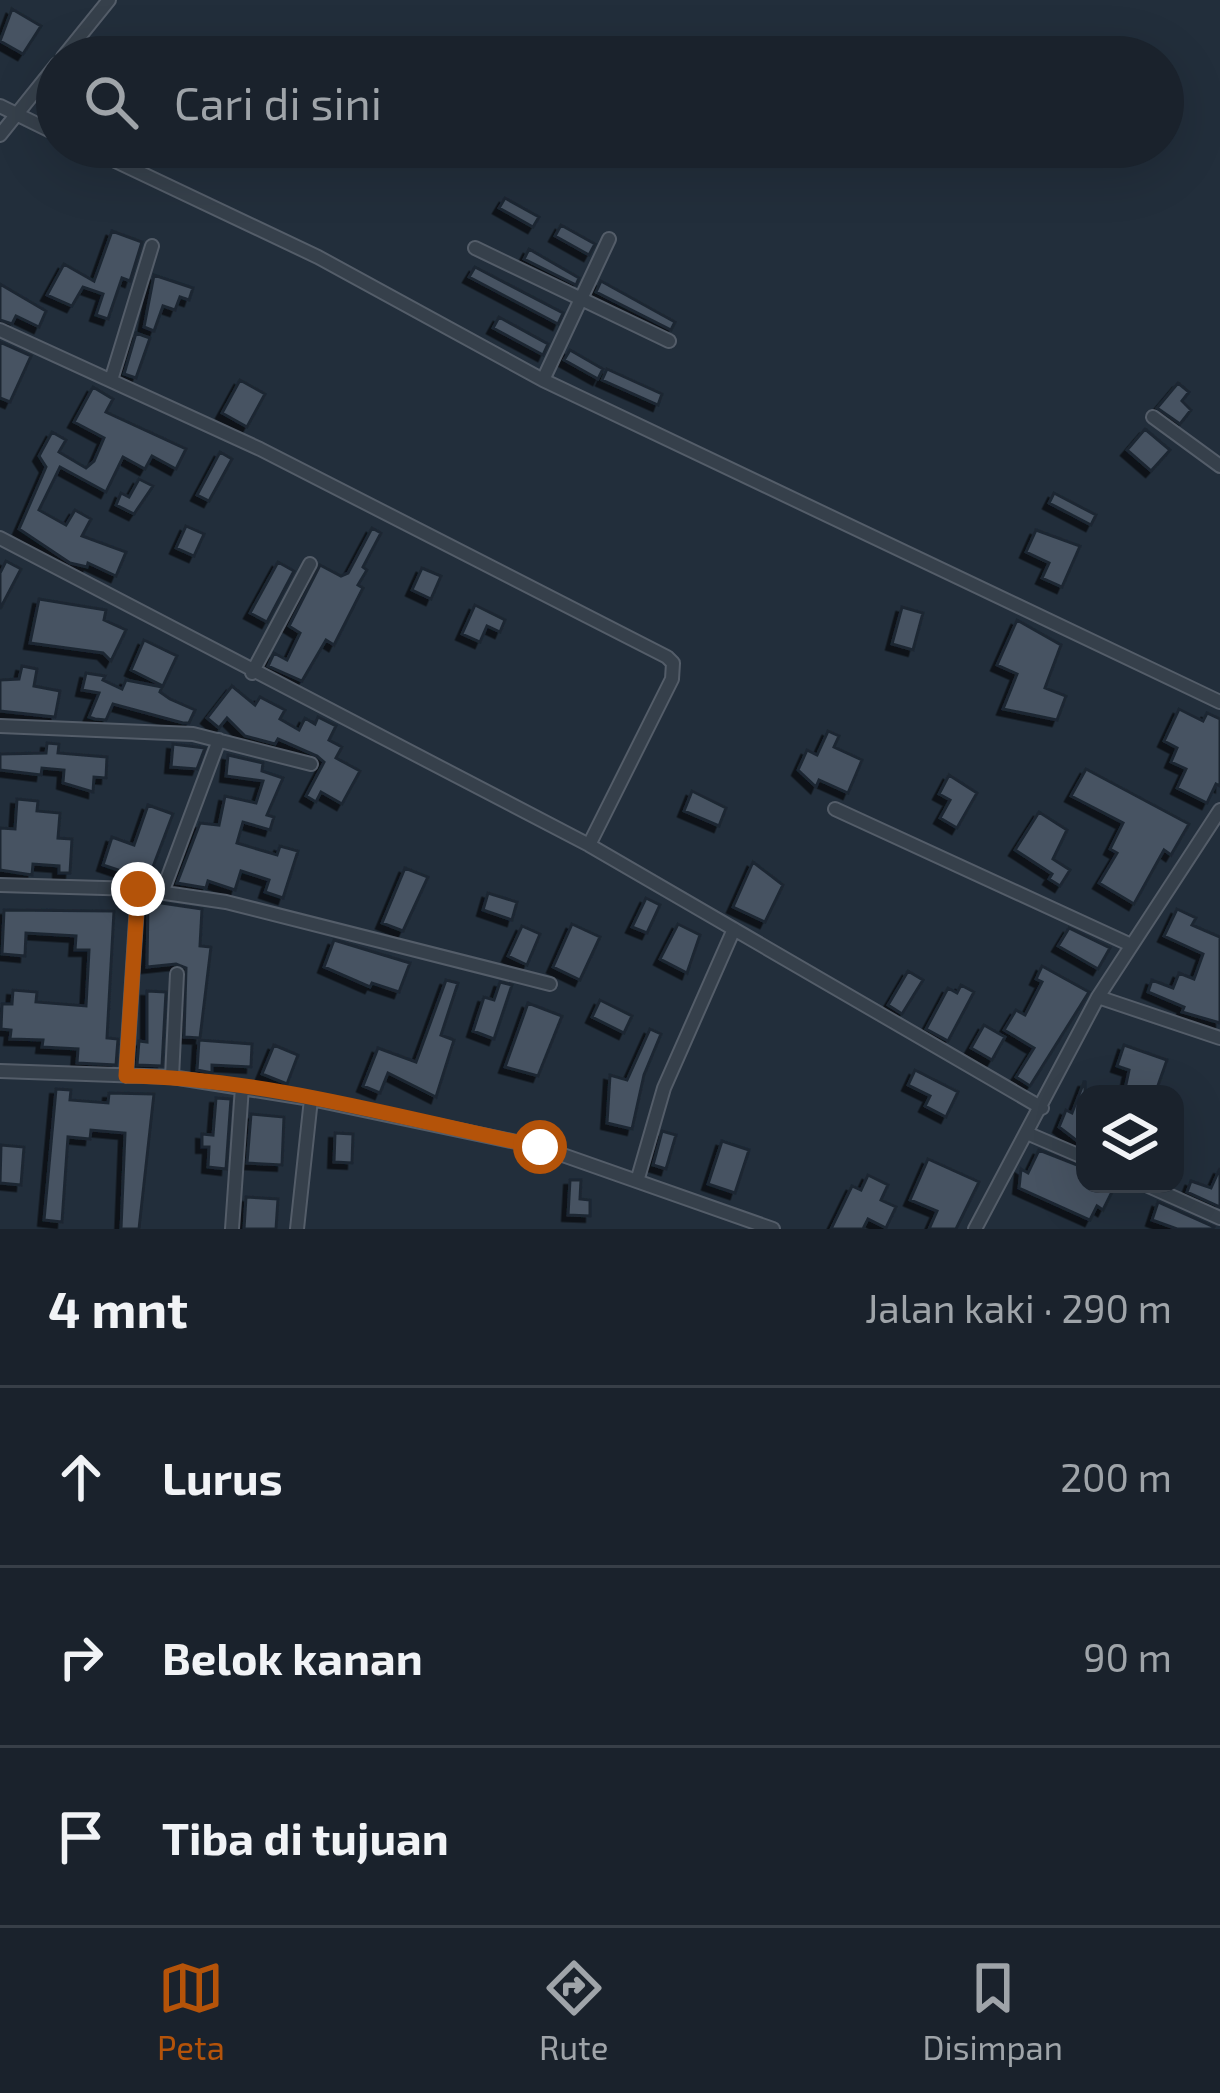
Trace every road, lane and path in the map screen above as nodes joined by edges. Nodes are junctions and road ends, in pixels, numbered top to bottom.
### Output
1 (110, 0) edge
2 (80, 36) edge
3 (36, 89) edge
4 (0, 106) edge
5 (16, 114) junction
6 (36, 124) edge
7 (0, 135) edge
8 (130, 168) edge
9 (609, 239) dead end
10 (152, 246) dead end
11 (476, 248) dead end
12 (581, 302) junction
13 (0, 330) edge
14 (669, 341) dead end
15 (112, 377) junction
16 (543, 380) junction
17 (1153, 416) dead end
18 (1220, 466) edge
19 (0, 538) edge
20 (310, 563) dead end
21 (251, 673) junction
22 (1220, 702) edge
23 (0, 726) edge
24 (219, 740) junction
25 (311, 764) dead end
26 (835, 809) dead end
27 (1220, 810) edge
28 (590, 844) junction
29 (0, 884) edge
30 (138, 889) junction
31 (162, 893) junction
32 (734, 929) junction
33 (1131, 945) junction
34 (178, 974) dead end
35 (550, 984) dead end
36 (1098, 997) junction
37 (1220, 1038) edge
38 (0, 1071) edge
39 (126, 1076) junction
40 (172, 1077) junction
41 (242, 1087) junction
42 (310, 1099) junction
43 (1042, 1108) junction
44 (1029, 1134) junction
45 (1076, 1154) edge
46 (638, 1178) junction
47 (1164, 1193) edge
48 (1220, 1218) edge
49 (232, 1229) edge
50 (297, 1229) edge
51 (773, 1229) edge
52 (975, 1229) edge

1 - 2 street
3 - 5 street
4 - 5 street
5 - 6 street
5 - 7 street
8 - 16 street
9 - 12 street
10 - 15 street
11 - 12 street
12 - 14 street
12 - 16 street
13 - 15 street
15 - 28 street
16 - 22 street
17 - 18 street
19 - 21 street
20 - 21 street
21 - 28 street
23 - 24 street
24 - 25 street
24 - 31 street
26 - 33 street
27 - 33 street
28 - 32 street
29 - 30 street
30 - 31 street
30 - 39 street
31 - 35 street
32 - 43 street
32 - 46 street
33 - 36 street
34 - 40 street
36 - 37 street
36 - 43 street
38 - 39 street
39 - 40 street
40 - 41 street
41 - 42 street
41 - 49 street
42 - 46 street
42 - 50 street
43 - 44 street
44 - 45 street
44 - 52 street
46 - 51 street
47 - 48 street

